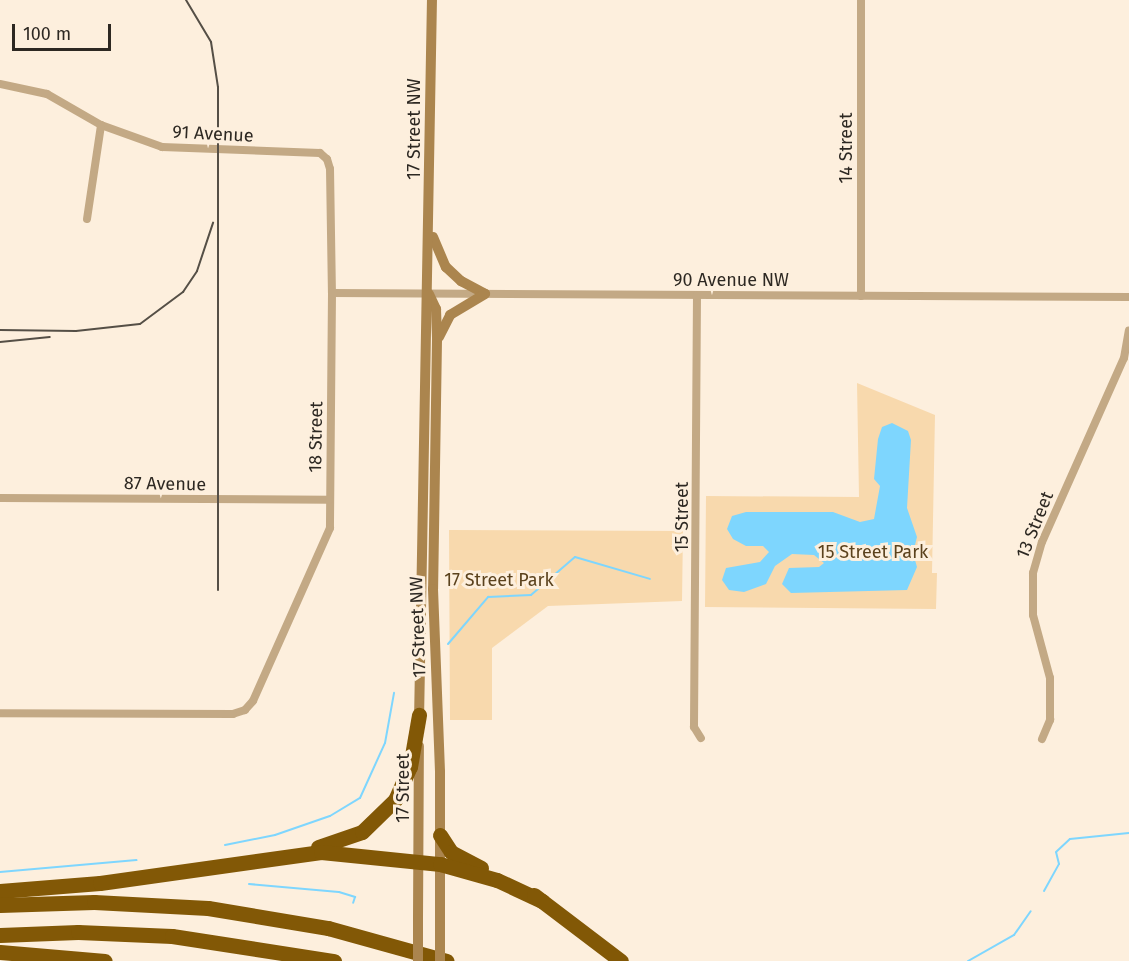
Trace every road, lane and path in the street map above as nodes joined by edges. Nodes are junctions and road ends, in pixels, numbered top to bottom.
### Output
1 (432, 0) edge
2 (861, 0) edge
3 (0, 84) edge
4 (101, 125) junction
5 (327, 159) joint
6 (87, 219) dead end
7 (430, 231) junction
8 (332, 293) junction
9 (429, 294) junction
10 (485, 294) junction
11 (697, 295) junction
12 (861, 296) junction
13 (1129, 297) edge
14 (1129, 330) edge
15 (437, 340) junction
16 (0, 498) edge
17 (330, 500) junction
18 (0, 713) edge
19 (420, 715) junction
20 (701, 738) dead end
21 (1042, 739) dead end
22 (440, 835) junction
23 (292, 854) junction
24 (418, 861) junction
25 (440, 864) junction
26 (0, 891) edge
27 (542, 901) junction
28 (0, 905) edge
29 (0, 935) edge
30 (0, 952) edge
31 (105, 961) edge
32 (334, 961) edge
33 (418, 961) edge
34 (440, 961) edge
35 (447, 961) edge
36 (621, 961) edge

1 - 7 main road, 17 Street NW
2 - 12 street, 14 Street
3 - 4 street, 91 Avenue
4 - 5 street, 91 Avenue
4 - 6 street
5 - 8 street, 18 Street
7 - 9 main road, 17 Street NW
7 - 10 main road
8 - 9 street, 90 Avenue NW
8 - 17 street, 18 Street
9 - 10 street, 90 Avenue NW
9 - 15 main road, 17 Street NW
9 - 19 main road, 17 Street NW
10 - 11 street, 90 Avenue NW
10 - 15 main road
11 - 12 street, 90 Avenue NW
11 - 20 street, 15 Street
12 - 13 street, 90 Avenue NW
14 - 21 street, 13 Street
15 - 22 main road, 17 Street NW
16 - 17 street, 87 Avenue
17 - 18 street, 18 Street
19 - 23 highway
19 - 24 main road, 17 Street
22 - 25 main road, 17 Street NW
22 - 27 highway
23 - 24 highway
23 - 26 highway
24 - 25 highway
24 - 33 main road, bridge
25 - 27 highway
25 - 34 main road, 17 Street NW, bridge
27 - 36 highway
28 - 35 highway
29 - 32 highway
30 - 31 highway

